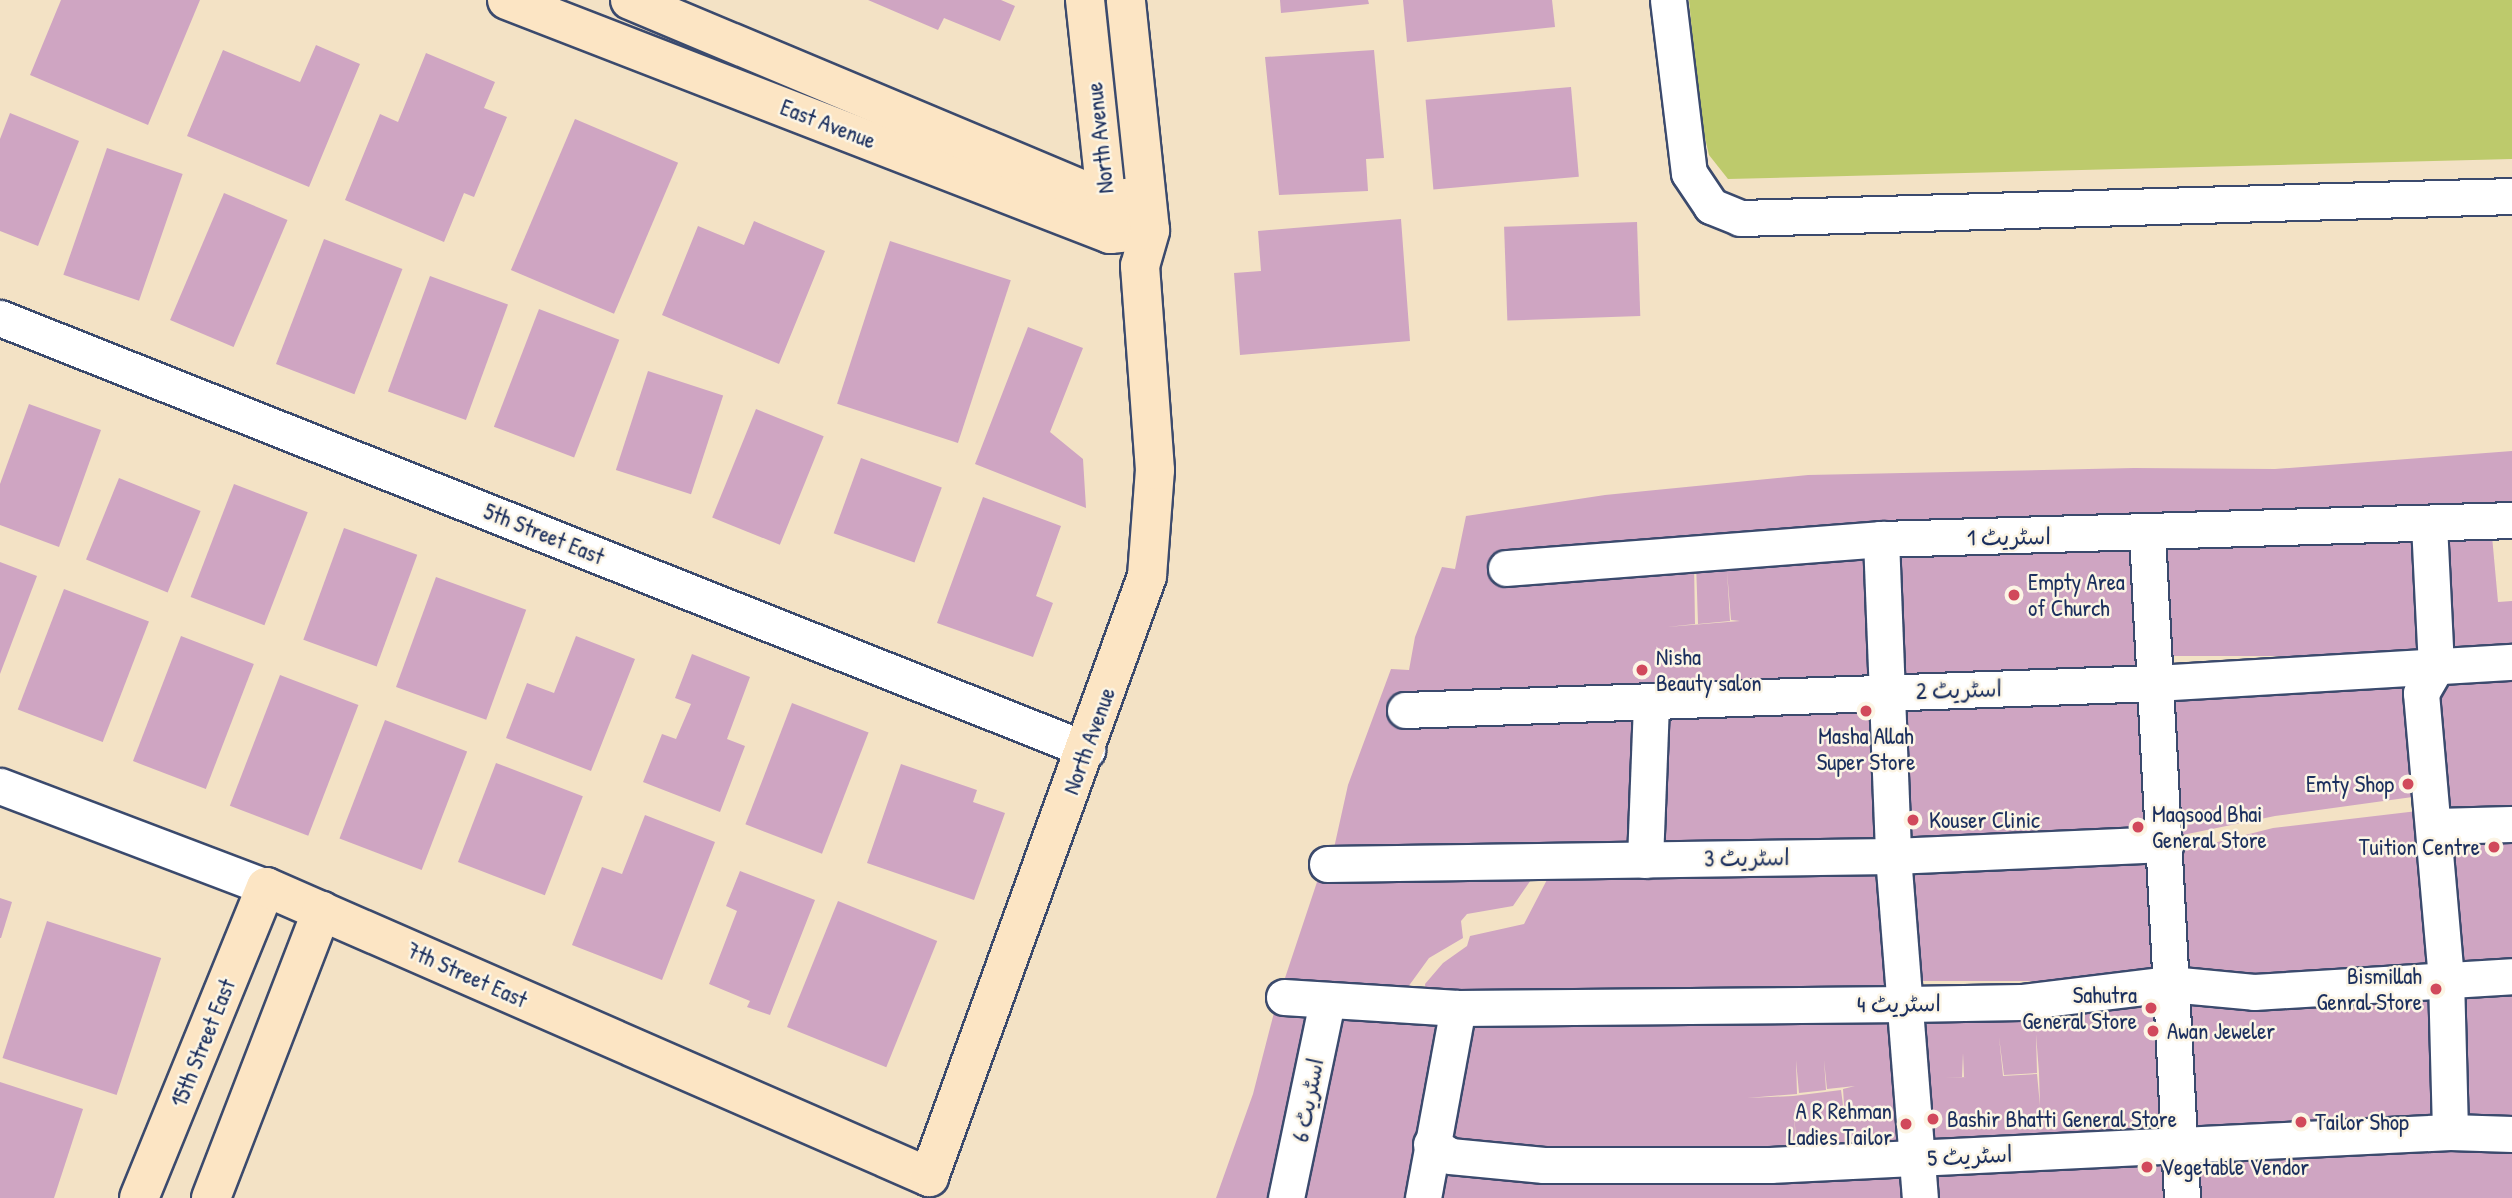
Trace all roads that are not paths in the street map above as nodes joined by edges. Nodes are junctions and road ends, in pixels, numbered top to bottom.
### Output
1 (507, 0) edge
2 (630, 0) edge
3 (1085, 0) edge
4 (1126, 0) edge
5 (1668, 0) edge
6 (2512, 196) edge
7 (1148, 213) junction
8 (1108, 217) junction
9 (1140, 266) junction
10 (0, 318) edge
11 (2512, 520) edge
12 (2429, 524) junction
13 (2147, 534) junction
14 (1881, 540) junction
15 (1506, 568) dead end
16 (2512, 663) edge
17 (2436, 667) junction
18 (2156, 683) junction
19 (1884, 692) junction
20 (1651, 701) junction
21 (1405, 710) dead end
22 (1087, 750) junction
23 (0, 786) edge
24 (2512, 824) edge
25 (2435, 826) junction
26 (2166, 844) junction
27 (1893, 856) junction
28 (1645, 860) junction
29 (1327, 864) dead end
30 (266, 887) junction
31 (322, 911) junction
32 (2512, 976) edge
33 (2446, 978) junction
34 (2170, 984) junction
35 (1284, 997) dead end
36 (1326, 1001) junction
37 (1907, 1004) junction
38 (1458, 1008) junction
39 (2450, 1132) junction
40 (2512, 1134) edge
41 (1431, 1144) junction
42 (2177, 1146) junction
43 (1918, 1158) junction
44 (925, 1188) edge
45 (139, 1198) edge
46 (211, 1198) edge
47 (1286, 1198) edge
48 (1423, 1198) edge
49 (1920, 1198) edge
50 (2182, 1198) edge

1 - 8 street, East Avenue
2 - 8 street, East Avenue
3 - 8 street, North Avenue
4 - 7 street, North Avenue
5 - 6 street
7 - 8 street, East Avenue
7 - 9 street, North Avenue
8 - 9 street
9 - 22 street, North Avenue
10 - 22 street, 5th Street East
11 - 12 street, اسٹریٹ 1
12 - 13 street, اسٹریٹ 1
12 - 17 street
13 - 14 street, اسٹریٹ 1
13 - 18 street
14 - 15 street, اسٹریٹ 1
14 - 19 street
16 - 17 street, اسٹریٹ 2
17 - 18 street, اسٹریٹ 2
17 - 25 street
18 - 19 street, اسٹریٹ 2
18 - 26 street
19 - 20 street, اسٹریٹ 2
19 - 27 street
20 - 21 street, اسٹریٹ 2
20 - 28 street
22 - 44 street, North Avenue
23 - 30 street, 7th Street East
24 - 25 street
25 - 33 street
26 - 27 street, اسٹریٹ 3
26 - 34 street
27 - 28 street, اسٹریٹ 3
27 - 37 street
28 - 29 street, اسٹریٹ 3
30 - 31 street, 7th Street East
30 - 45 street, 15th Street East
31 - 44 street, 7th Street East
31 - 46 street
32 - 33 street, اسٹریٹ 4
33 - 34 street, اسٹریٹ 4
33 - 39 street
34 - 37 street, اسٹریٹ 4
34 - 42 street
35 - 36 street, اسٹریٹ 4
36 - 38 street, اسٹریٹ 4
36 - 47 street, اسٹریٹ 6
37 - 38 street, اسٹریٹ 4
37 - 43 street
38 - 41 street
39 - 40 street, اسٹریٹ 5
39 - 42 street, اسٹریٹ 5
41 - 43 street, اسٹریٹ 5
41 - 48 street
42 - 43 street, اسٹریٹ 5
42 - 50 street
43 - 49 street

